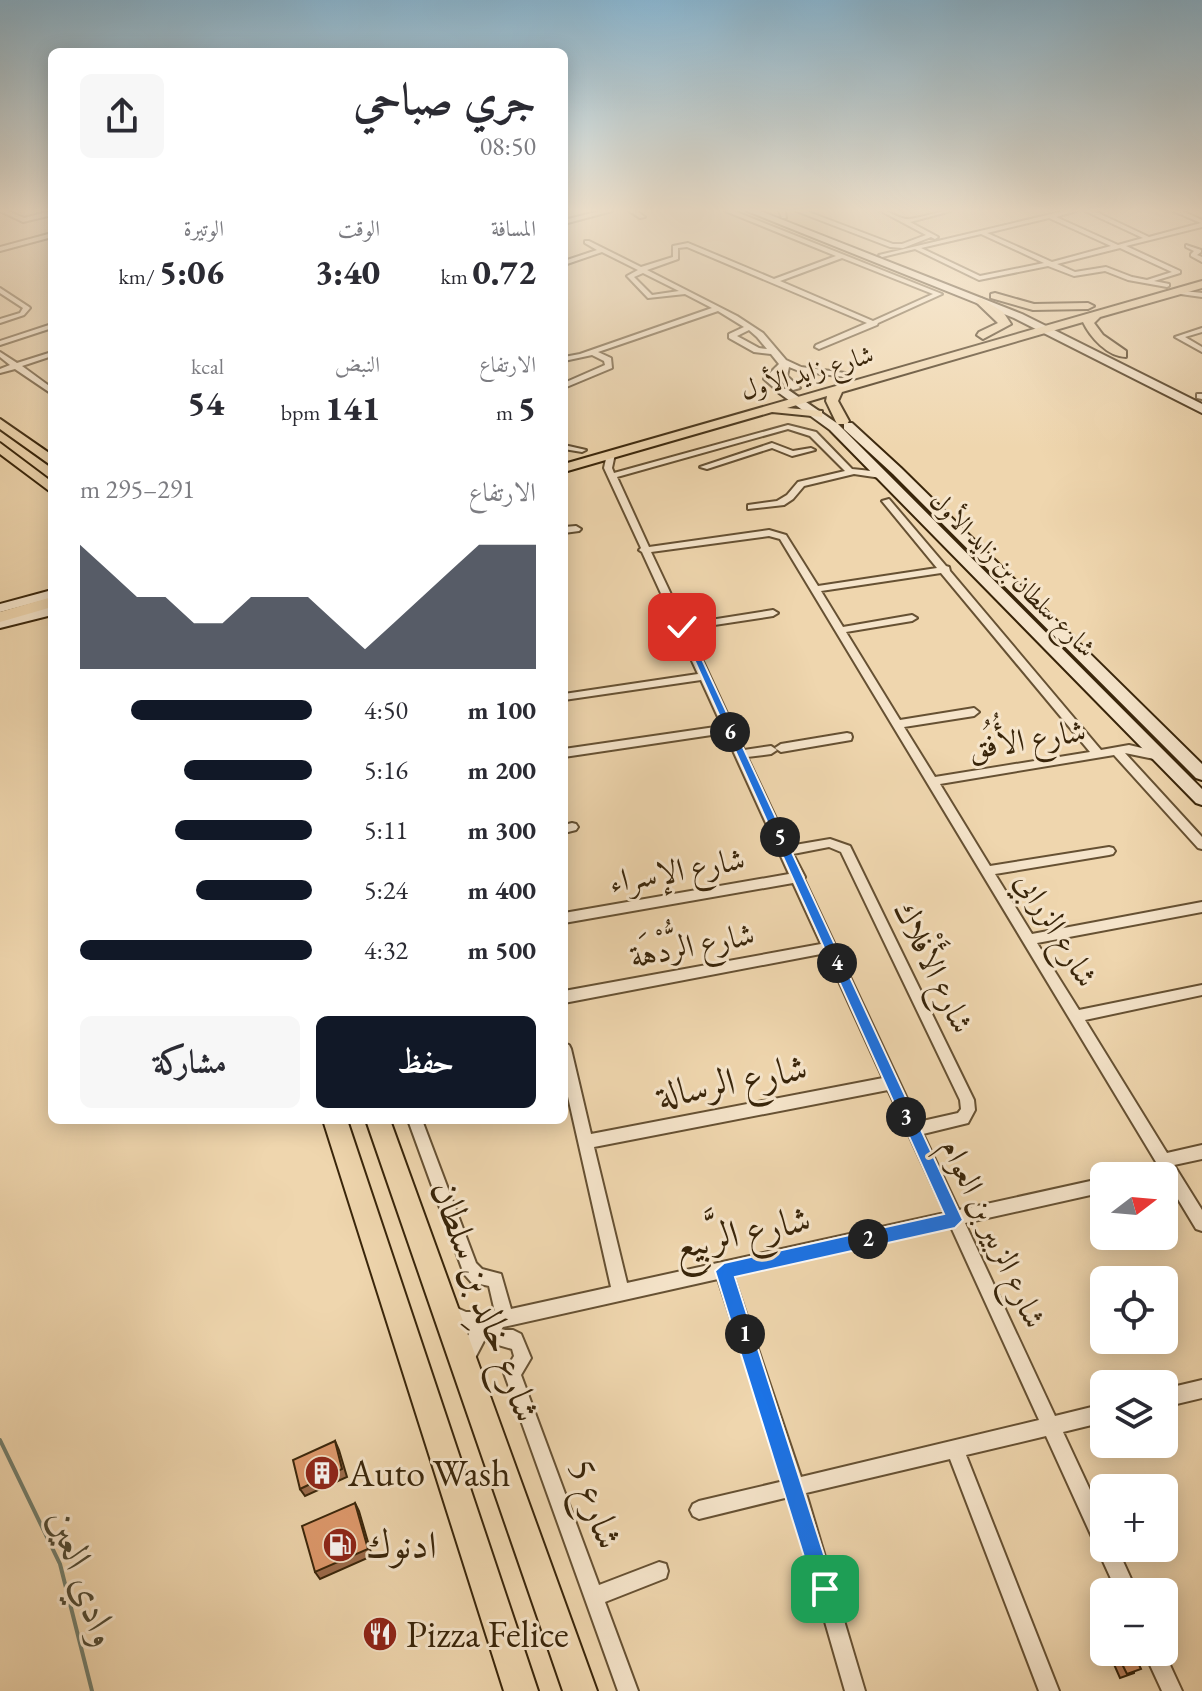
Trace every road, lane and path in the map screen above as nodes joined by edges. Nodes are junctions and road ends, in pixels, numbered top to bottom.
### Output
1 (0, 290) edge
2 (644, 290) edge
3 (684, 290) edge
4 (795, 290) edge
5 (929, 290) edge
6 (955, 290) edge
7 (964, 290) edge
8 (980, 290) edge
9 (1137, 290) edge
10 (1168, 290) edge
11 (688, 292) junction
12 (995, 296) junction
13 (1113, 299) junction
14 (981, 301) junction
15 (719, 308) junction
16 (1092, 311) junction
17 (0, 321) edge
18 (875, 324) junction
19 (1046, 324) junction
20 (48, 327) edge
21 (750, 327) junction
22 (1202, 330) edge
23 (983, 335) junction
24 (0, 343) edge
25 (819, 347) dead end
26 (1202, 350) edge
27 (592, 352) junction
28 (774, 352) junction
29 (0, 354) edge
30 (1122, 354) junction
31 (48, 355) edge
32 (568, 358) edge
33 (897, 359) junction
34 (785, 362) junction
35 (16, 366) junction
36 (0, 371) edge
37 (1157, 373) junction
38 (840, 381) junction
39 (568, 384) edge
40 (48, 389) edge
41 (794, 393) junction
42 (1202, 400) edge
43 (746, 414) junction
44 (817, 414) junction
45 (842, 421) junction
46 (0, 423) edge
47 (682, 433) junction
48 (0, 447) edge
49 (710, 448) junction
50 (568, 449) edge
51 (811, 450) dead end
52 (611, 454) junction
53 (568, 455) edge
54 (583, 456) junction
55 (48, 459) edge
56 (727, 460) junction
57 (568, 465) edge
58 (704, 467) dead end
59 (859, 468) junction
60 (611, 474) junction
61 (48, 486) edge
62 (886, 501) dead end
63 (751, 507) dead end
64 (576, 529) dead end
65 (568, 530) edge
66 (644, 550) junction
67 (946, 569) junction
68 (816, 589) junction
69 (48, 595) edge
70 (48, 603) edge
71 (0, 608) edge
72 (48, 611) edge
73 (773, 613) dead end
74 (0, 617) edge
75 (912, 618) dead end
76 (0, 624) edge
77 (682, 627) junction
78 (840, 630) junction
79 (1058, 654) junction
80 (705, 676) junction
81 (568, 696) edge
82 (1129, 702) junction
83 (974, 712) dead end
84 (898, 724) junction
85 (728, 729) junction
86 (1135, 731) junction
87 (847, 737) dead end
88 (1123, 750) junction
89 (568, 752) edge
90 (742, 754) junction
91 (1098, 754) junction
92 (1160, 757) junction
93 (1202, 774) edge
94 (933, 781) junction
95 (1202, 799) edge
96 (1202, 845) edge
97 (787, 851) junction
98 (1109, 851) dead end
99 (989, 871) junction
100 (799, 877) junction
101 (1202, 907) edge
102 (568, 917) edge
103 (1030, 939) junction
104 (830, 947) junction
105 (1202, 990) edge
106 (568, 996) edge
107 (1076, 1016) junction
108 (568, 1071) edge
109 (891, 1083) junction
110 (336, 1124) edge
111 (379, 1124) edge
112 (416, 1124) edge
113 (912, 1130) junction
114 (587, 1142) junction
115 (1202, 1152) edge
116 (1164, 1162) edge
117 (1174, 1162) edge
118 (1178, 1185) edge
119 (1090, 1188) edge
120 (955, 1220) junction
121 (1202, 1224) edge
122 (724, 1271) junction
123 (621, 1293) junction
124 (446, 1310) junction
125 (497, 1320) junction
126 (466, 1365) junction
127 (1202, 1389) edge
128 (1178, 1395) edge
129 (1090, 1416) edge
130 (1052, 1426) junction
131 (955, 1449) junction
132 (795, 1487) junction
133 (699, 1510) dead end
134 (1090, 1510) edge
135 (659, 1571) dead end
136 (593, 1597) junction
137 (1160, 1666) edge
138 (521, 1691) edge
139 (580, 1691) edge
140 (628, 1691) edge
141 (855, 1691) edge
142 (1049, 1691) edge
143 (1172, 1691) edge

1 - 17 street
2 - 11 street
3 - 11 street
4 - 18 street
5 - 18 street
6 - 14 main road
7 - 19 main road
8 - 12 main road
9 - 13 main road, شارع زايد الأول
10 - 16 main road, شارع زايد الأول
11 - 15 street
12 - 16 main road
12 - 19 main road
13 - 16 main road, شارع زايد الأول
13 - 19 main road
14 - 19 main road
14 - 23 main road
15 - 21 street
15 - 27 street
16 - 19 main road, شارع زايد الأول
16 - 30 main road
18 - 25 street
19 - 23 main road, شارع زايد الأول
19 - 30 main road
19 - 37 main road
19 - 38 main road, شارع زايد الأول
19 - 42 main road
20 - 24 street
21 - 28 street
21 - 28 street
22 - 26 street
23 - 33 main road, شارع زايد الأول
27 - 32 street
27 - 39 street
28 - 34 street
28 - 41 street
29 - 35 street
30 - 37 main road
31 - 35 street
33 - 38 main road, شارع زايد الأول
33 - 41 main road
34 - 38 street
34 - 41 street
35 - 36 street
35 - 40 street
37 - 42 main road
38 - 41 main road, شارع زايد الأول
38 - 45 main road
41 - 43 main road, شارع زايد الأول
41 - 44 main road, شارع سلطان بن زايد الأول
41 - 45 main road, شارع سلطان بن زايد الأول
41 - 47 main road
41 - 54 main road, شارع زايد الأول
43 - 44 main road
43 - 47 main road, شارع زايد الأول
44 - 59 main road, شارع سلطان بن زايد الأول
45 - 82 main road, شارع سلطان بن زايد الأول
46 - 55 main road
47 - 52 main road, شارع زايد الأول
48 - 61 main road
49 - 56 street
49 - 59 street
49 - 60 street
50 - 54 street
51 - 56 street
52 - 54 main road, شارع زايد الأول
52 - 60 street
53 - 54 main road, شارع زايد الأول
54 - 57 main road, شارع زايد الأول
54 - 60 street
56 - 58 street
59 - 63 street
59 - 79 main road, شارع سلطان بن زايد الأول
60 - 66 street, شارع الزبير بن العوام
62 - 67 street
64 - 65 street
66 - 68 street, شارع الزرابي
66 - 77 street, شارع الزبير بن العوام
67 - 68 street
67 - 91 street
68 - 78 street, شارع الزرابي
69 - 71 main road
70 - 74 main road
72 - 76 main road
73 - 77 street
75 - 78 street
77 - 80 street, شارع الزبير بن العوام
78 - 84 street, شارع الزرابي
79 - 82 main road
79 - 86 main road, شارع سلطان بن زايد الأول
80 - 81 street
80 - 85 street, شارع الزبير بن العوام
82 - 93 main road, شارع سلطان بن زايد الأول
83 - 84 street
84 - 94 street, شارع الزرابي
85 - 89 street
85 - 90 street, شارع الزبير بن العوام
86 - 88 street, شارع الأُفُق
86 - 92 main road, شارع سلطان بن زايد الأول
87 - 90 street
88 - 91 street, شارع الأُفُق
88 - 92 street, شارع الأُفُق
88 - 96 street
90 - 97 street, شارع الزبير بن العوام
91 - 94 street, شارع الأُفُق
92 - 95 main road, شارع سلطان بن زايد الأول
94 - 99 street, شارع الزرابي
97 - 100 street, شارع الزبير بن العوام
97 - 113 street, شارع الأَفْلاك
98 - 99 street, شارع الزرابي
99 - 103 street, شارع الزرابي
100 - 102 street, شارع الإسراء
100 - 104 street, شارع الزبير بن العوام
101 - 103 street
103 - 107 street, شارع الزرابي
104 - 106 street, شارع الرُّدْهَة
104 - 109 street, شارع الزبير بن العوام
105 - 107 street, شارع الزرابي
107 - 116 street, شارع الزرابي
108 - 114 street
109 - 113 street, شارع الزبير بن العوام
109 - 114 street, شارع الرسالة
110 - 138 main road
111 - 124 main road, شارع خالِد بن سلطان
112 - 125 street, شارع 5
113 - 120 street, شارع الزبير بن العوام
114 - 123 street
115 - 117 street
118 - 121 street, شارع الزرابي
119 - 120 street, شارع الرَّبِيع
120 - 122 street, شارع الرَّبِيع
120 - 130 street, شارع الزبير بن العوام
122 - 123 street, شارع الرَّبِيع
122 - 132 street
123 - 125 street, شارع الرَّبِيع
124 - 125 street, شارع الرَّبِيع
124 - 126 main road, شارع خالِد بن سلطان
125 - 126 street
125 - 136 street, شارع 5
126 - 139 main road, شارع خالِد بن سلطان
127 - 128 street
129 - 130 street
130 - 131 street
130 - 134 street, شارع الزبير بن العوام
131 - 132 street
131 - 142 street
132 - 133 street
132 - 141 street
135 - 136 street
136 - 140 street, شارع 5
137 - 143 street

